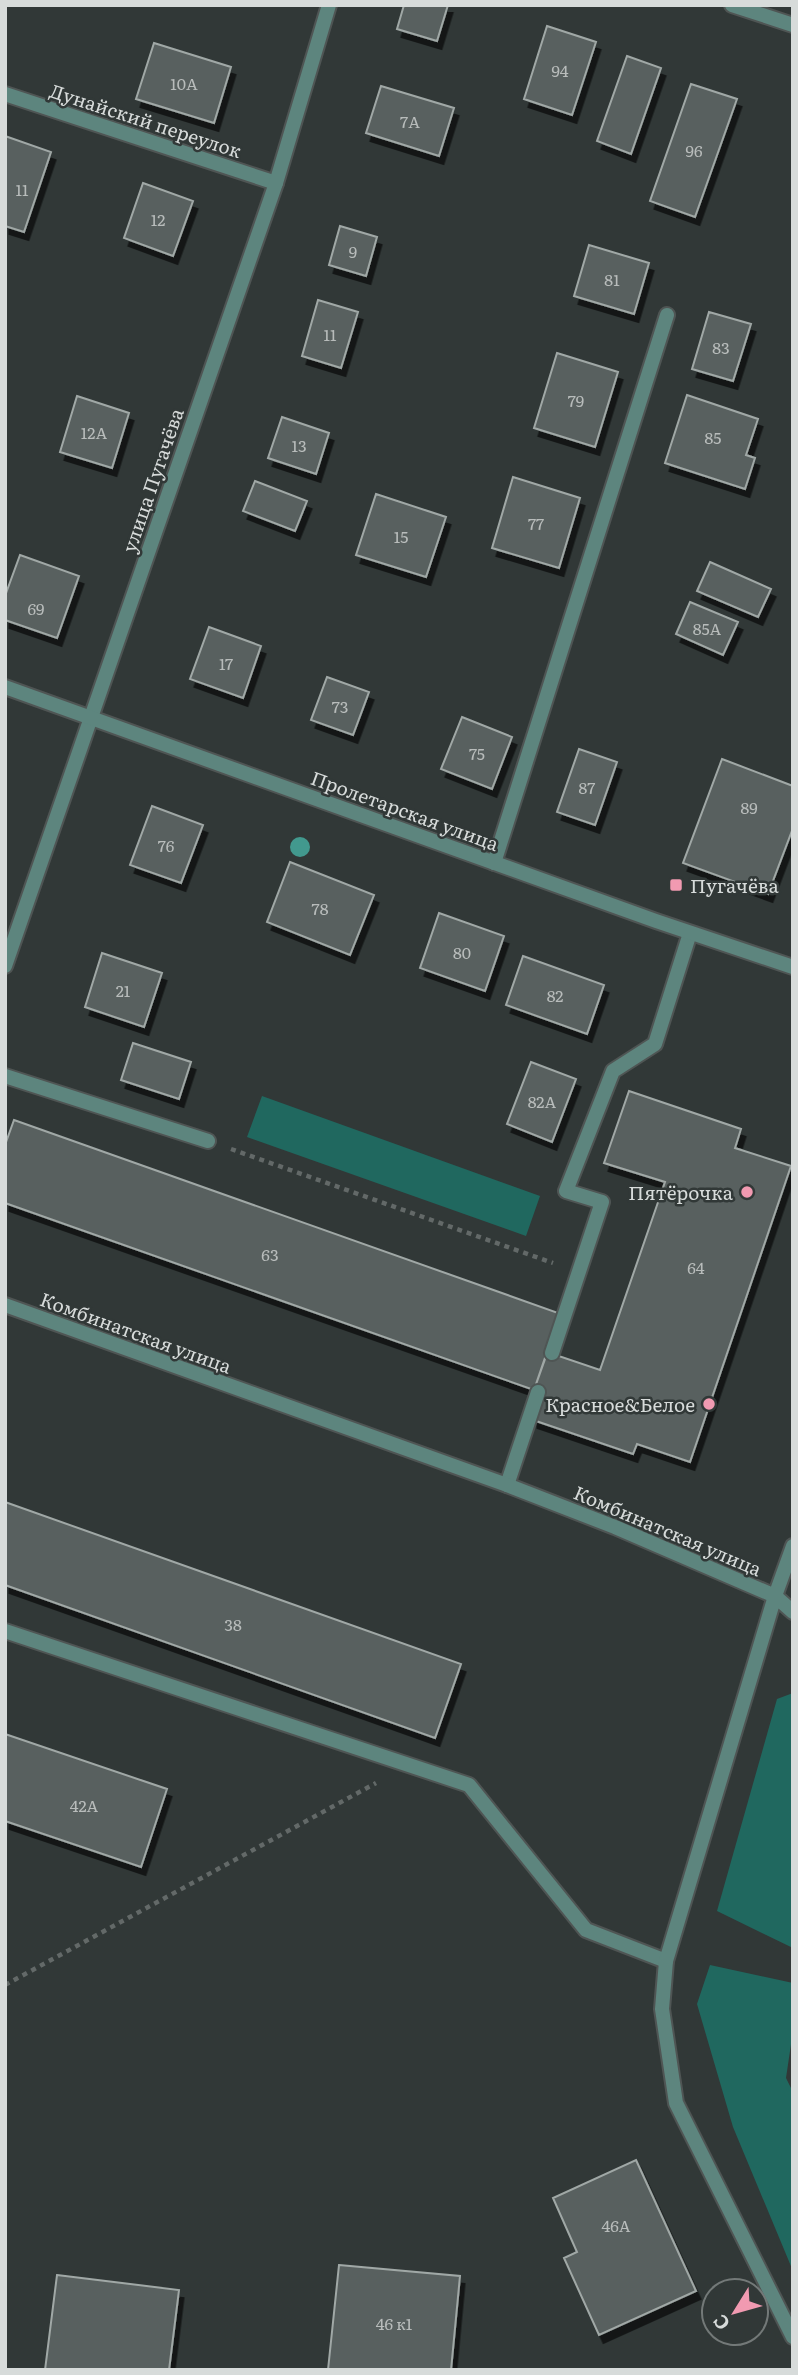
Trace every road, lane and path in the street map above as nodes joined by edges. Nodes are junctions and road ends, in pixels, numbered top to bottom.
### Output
1 (329, 5) edge
2 (732, 5) edge
3 (793, 25) edge
4 (5, 94) edge
5 (276, 183) junction
6 (667, 315) dead end
7 (5, 687) edge
8 (90, 716) junction
9 (494, 863) junction
10 (690, 933) junction
11 (5, 966) edge
12 (793, 967) edge
13 (5, 1076) edge
14 (208, 1141) joint
15 (578, 1272) junction
16 (5, 1305) edge
17 (552, 1353) dead end
18 (538, 1392) dead end
19 (507, 1485) junction
20 (793, 1546) edge
21 (775, 1596) junction
22 (793, 1612) edge
23 (5, 1631) edge
24 (410, 1765) junction
25 (666, 1961) junction
26 (5, 1985) edge
27 (793, 2337) edge

1 - 5 street, улица Пугачёва
2 - 3 street
4 - 5 street, Дунайский переулок
5 - 8 street, улица Пугачёва
6 - 9 street
7 - 8 street, Пролетарская улица
8 - 9 street, Пролетарская улица
8 - 11 street, улица Пугачёва
9 - 10 street, Пролетарская улица
10 - 12 street, Пролетарская улица
10 - 15 street
13 - 14 street
14 - 15 path
15 - 17 street
16 - 19 street, Комбинатская улица
18 - 19 street
19 - 21 street, Комбинатская улица
20 - 21 street
21 - 22 street
21 - 25 street, Комбинатская улица
23 - 24 street
24 - 25 street
24 - 26 path
25 - 27 street, Комбинатская улица

